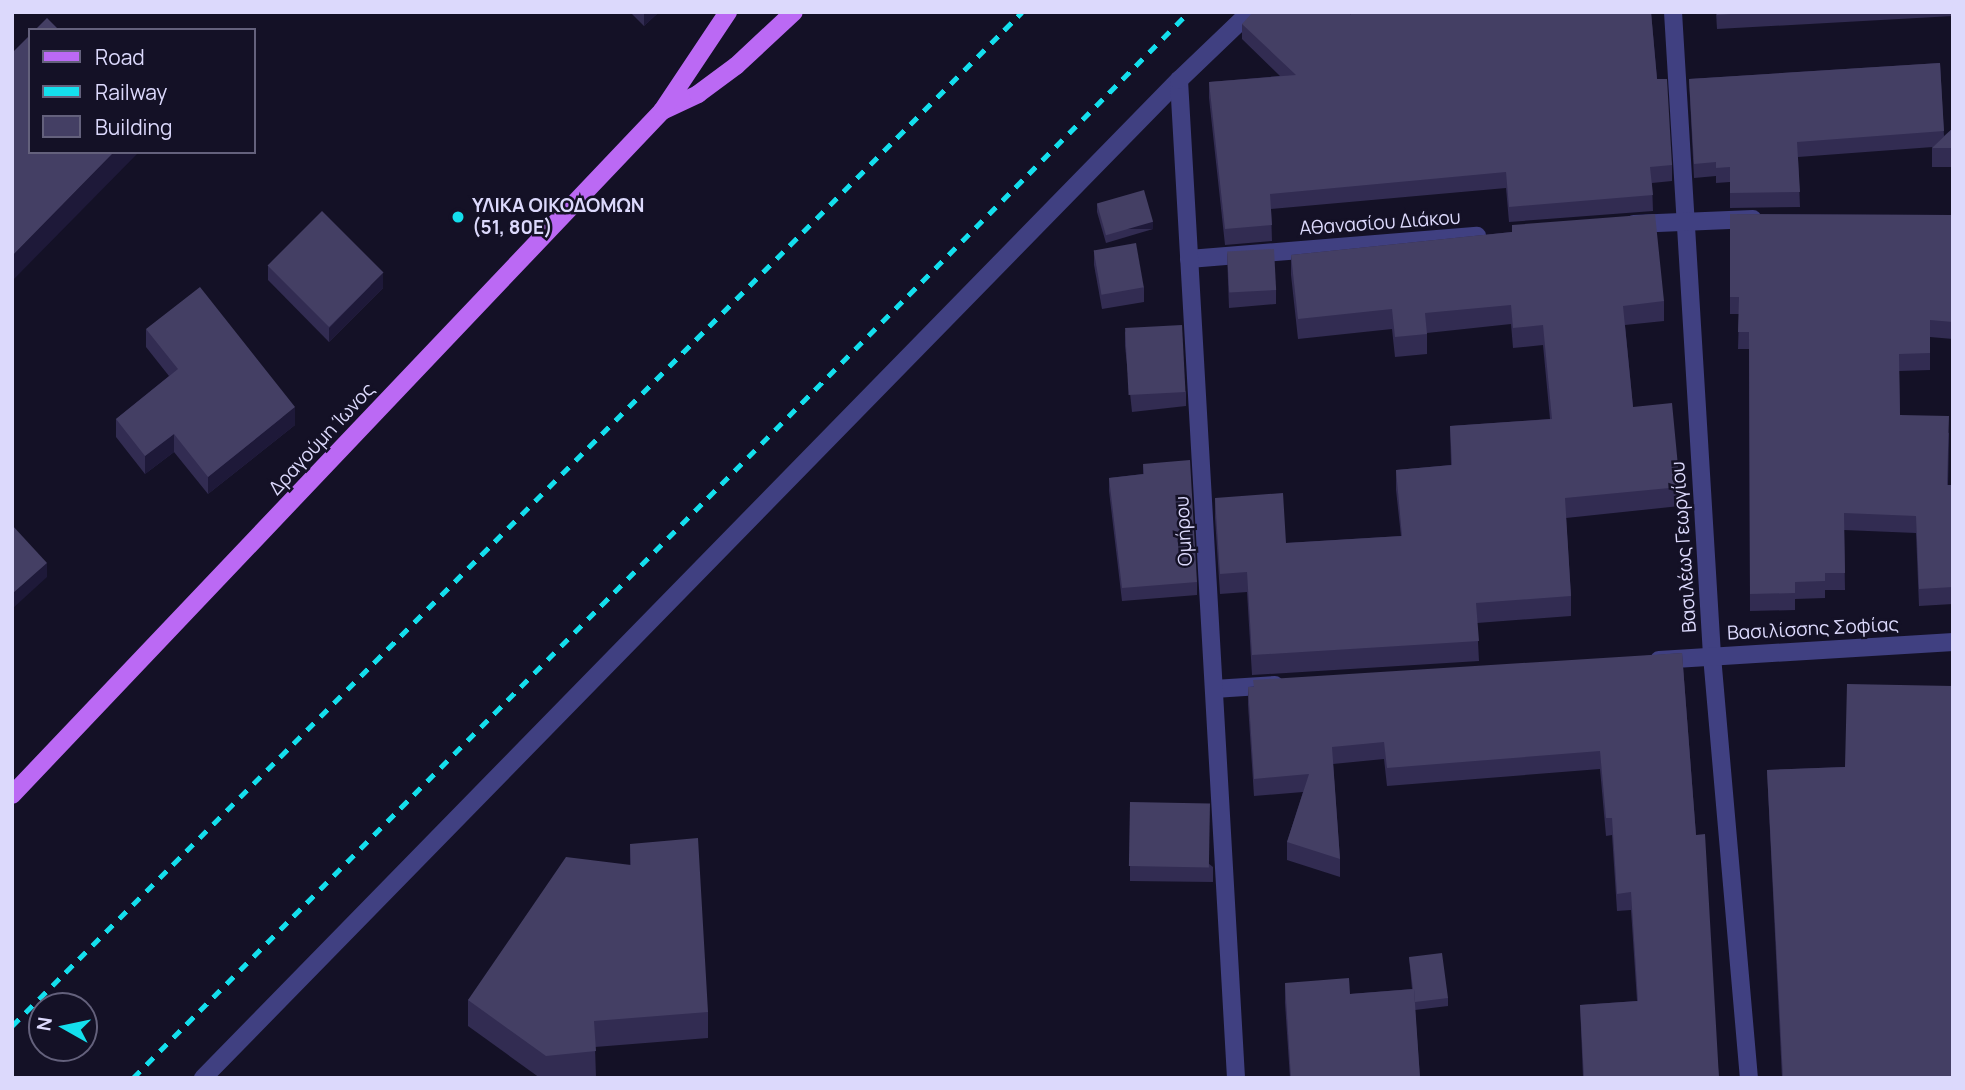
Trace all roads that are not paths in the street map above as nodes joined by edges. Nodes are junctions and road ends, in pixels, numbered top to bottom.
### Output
1 (728, 12) edge
2 (794, 12) edge
3 (1250, 12) edge
4 (1673, 12) edge
5 (1179, 80) junction
6 (662, 111) junction
7 (1779, 219) edge
8 (1685, 220) junction
9 (1616, 226) edge
10 (1492, 235) edge
11 (1189, 259) junction
12 (1953, 642) edge
13 (1712, 656) junction
14 (1643, 661) edge
15 (1297, 684) edge
16 (1214, 689) junction
17 (12, 795) edge
18 (203, 1078) edge
19 (1236, 1078) edge
20 (1749, 1078) edge

1 - 6 main road, Δραγούμη Ίωνος
2 - 6 main road, Δραγούμη Ίωνος
3 - 5 street
4 - 8 street, Βασιλέως Γεωργίου
5 - 11 street, Ομήρου
5 - 18 street
6 - 17 main road, Δραγούμη Ίωνος
7 - 8 street
8 - 9 street
8 - 13 street, Βασιλέως Γεωργίου
10 - 11 street, Αθανασίου Διάκου
11 - 16 street, Ομήρου
12 - 13 street, Βασιλίσσης Σοφίας
13 - 14 street, Βασιλίσσης Σοφίας
13 - 20 street, Βασιλέως Γεωργίου
15 - 16 street
16 - 19 street, Ομήρου

